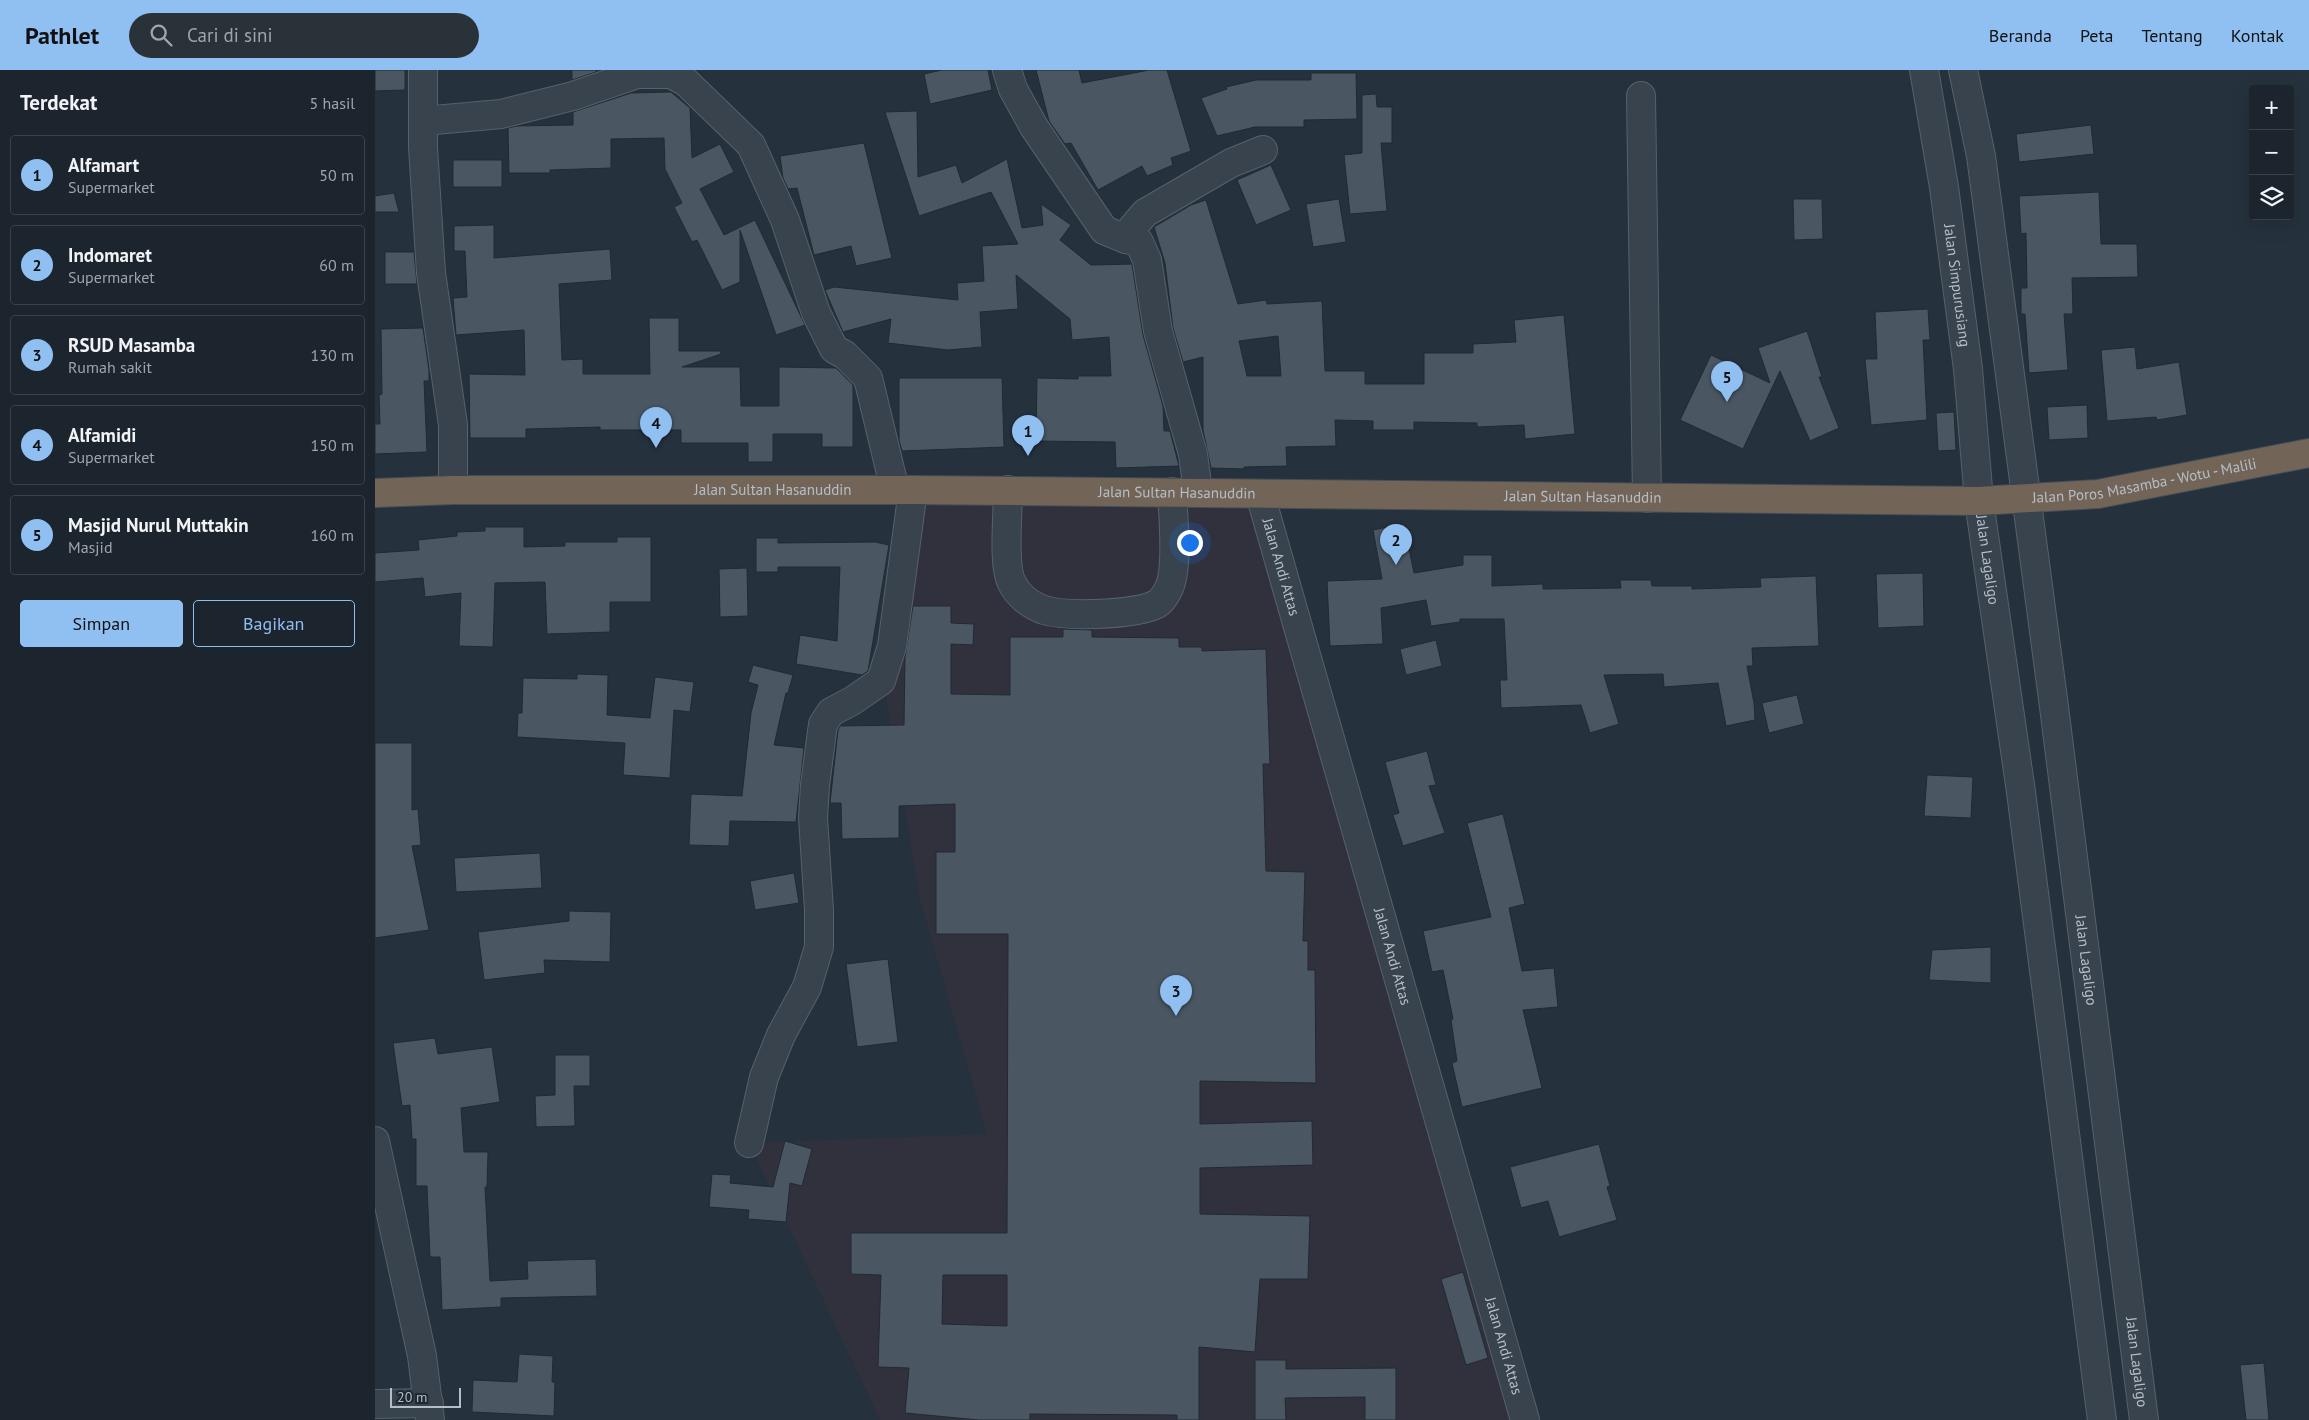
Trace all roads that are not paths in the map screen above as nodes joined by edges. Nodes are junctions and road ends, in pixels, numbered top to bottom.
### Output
1 (423, 70) edge
2 (1007, 70) edge
3 (1924, 70) edge
4 (1963, 70) edge
5 (1641, 96) dead end
6 (423, 121) junction
7 (1263, 150) dead end
8 (1126, 239) junction
9 (2309, 453) edge
10 (453, 490) junction
11 (904, 490) junction
12 (1008, 490) junction
13 (1185, 492) junction
14 (375, 494) edge
15 (1260, 494) junction
16 (1647, 498) junction
17 (2026, 500) junction
18 (1979, 501) junction
19 (375, 1141) edge
20 (749, 1143) dead end
21 (375, 1404) edge
22 (429, 1412) edge
23 (1525, 1420) edge
24 (2102, 1420) edge
25 (2144, 1420) edge

1 - 6 street
2 - 8 street
3 - 18 street, Jalan Simpurusiang
4 - 17 street
5 - 16 street
6 - 10 street
6 - 11 street
7 - 8 street
8 - 13 street
9 - 17 highway, Jalan Poros Masamba - Wotu - Malili
10 - 11 highway, Jalan Sultan Hasanuddin
10 - 14 highway, Jalan Sultan Hasanuddin
11 - 12 highway, Jalan Sultan Hasanuddin
11 - 20 street
12 - 13 highway, Jalan Sultan Hasanuddin
12 - 13 street
13 - 15 highway, Jalan Sultan Hasanuddin
15 - 16 highway, Jalan Sultan Hasanuddin
15 - 23 street, Jalan Andi Attas
16 - 18 highway, Jalan Sultan Hasanuddin
17 - 18 highway, Jalan Poros Masamba - Wotu - Malili
17 - 25 street, Jalan Lagaligo
18 - 24 street, Jalan Lagaligo
19 - 22 street
21 - 22 street

